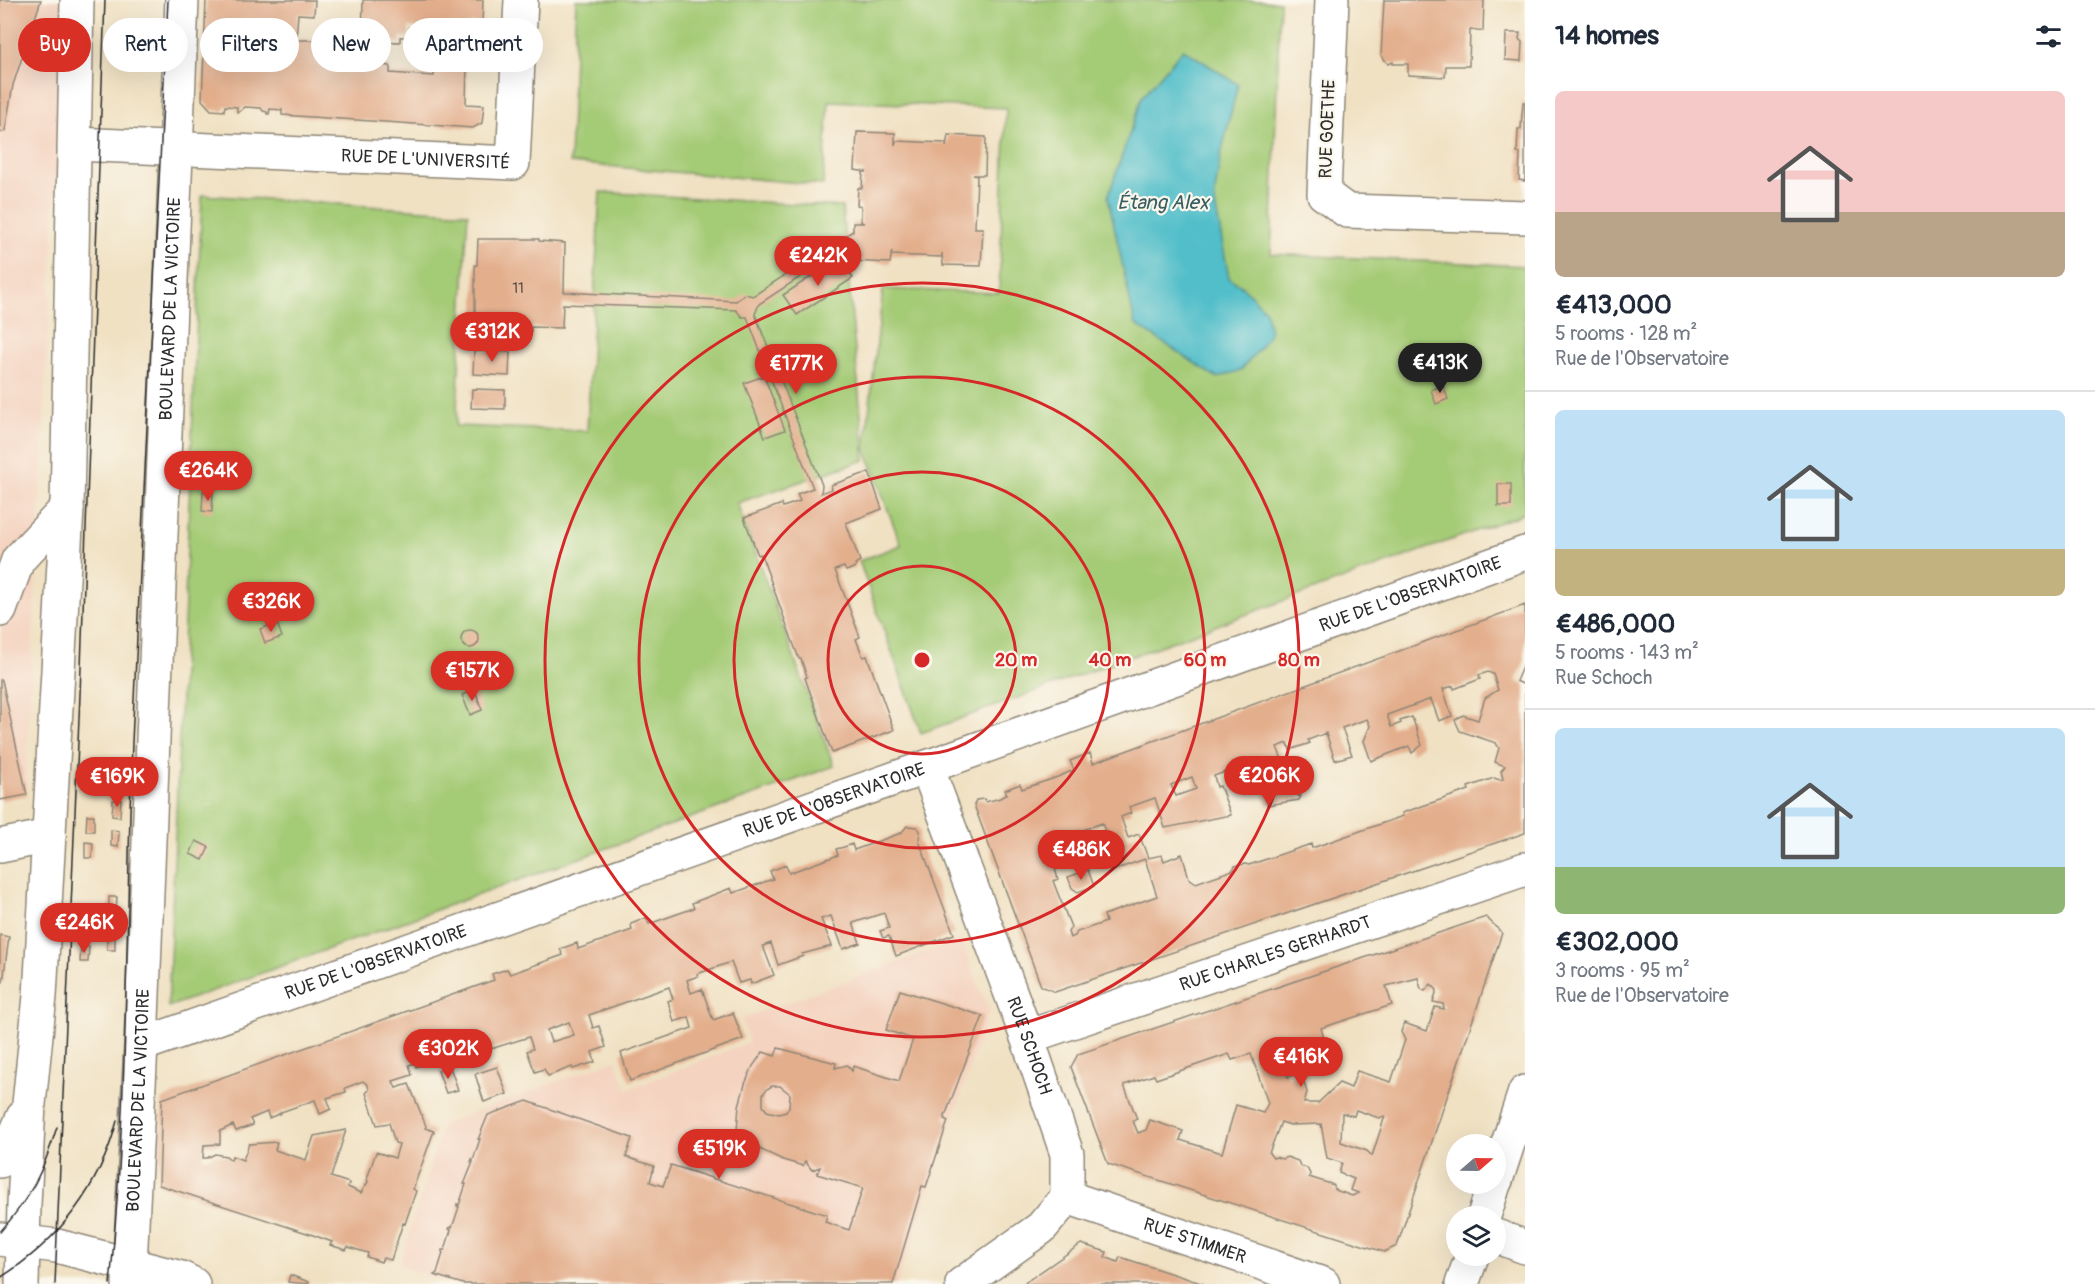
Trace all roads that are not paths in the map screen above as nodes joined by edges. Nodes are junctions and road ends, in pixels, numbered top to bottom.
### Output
1 (77, 0) edge
2 (182, 0) edge
3 (521, 0) edge
4 (1332, 0) edge
5 (75, 144) junction
6 (176, 150) junction
7 (1525, 217) edge
8 (67, 508) junction
9 (1525, 553) edge
10 (0, 610) edge
11 (927, 767) junction
12 (49, 836) junction
13 (0, 846) edge
14 (1525, 869) edge
15 (1026, 1037) junction
16 (141, 1045) junction
17 (1525, 1092) edge
18 (29, 1104) junction
19 (1506, 1149) edge
20 (0, 1161) edge
21 (1067, 1197) junction
22 (12, 1240) edge
23 (1506, 1240) edge
24 (1525, 1247) edge
25 (1468, 1266) edge
26 (130, 1274) edge
27 (22, 1284) edge
28 (193, 1284) edge
29 (962, 1284) edge
30 (1323, 1284) edge
31 (1462, 1284) edge

1 - 5 street
2 - 6 street, BOULEVARD DE LA VICTOIRE
3 - 6 street, RUE DE L'UNIVERSITÉ
4 - 7 street, RUE GOETHE
5 - 6 street
5 - 8 street
6 - 16 street, BOULEVARD DE LA VICTOIRE
8 - 10 street
8 - 12 street
9 - 11 street, RUE DE L'OBSERVATOIRE
11 - 15 street, RUE SCHOCH
11 - 16 street, RUE DE L'OBSERVATOIRE
12 - 13 street
12 - 18 street
14 - 15 street, RUE CHARLES GERHARDT
15 - 21 street, RUE SCHOCH
16 - 26 street, BOULEVARD DE LA VICTOIRE
17 - 19 street
18 - 20 street
18 - 22 street
21 - 29 street
21 - 30 street, RUE STIMMER
22 - 26 street
22 - 27 street
23 - 24 street
25 - 31 street
26 - 28 street

